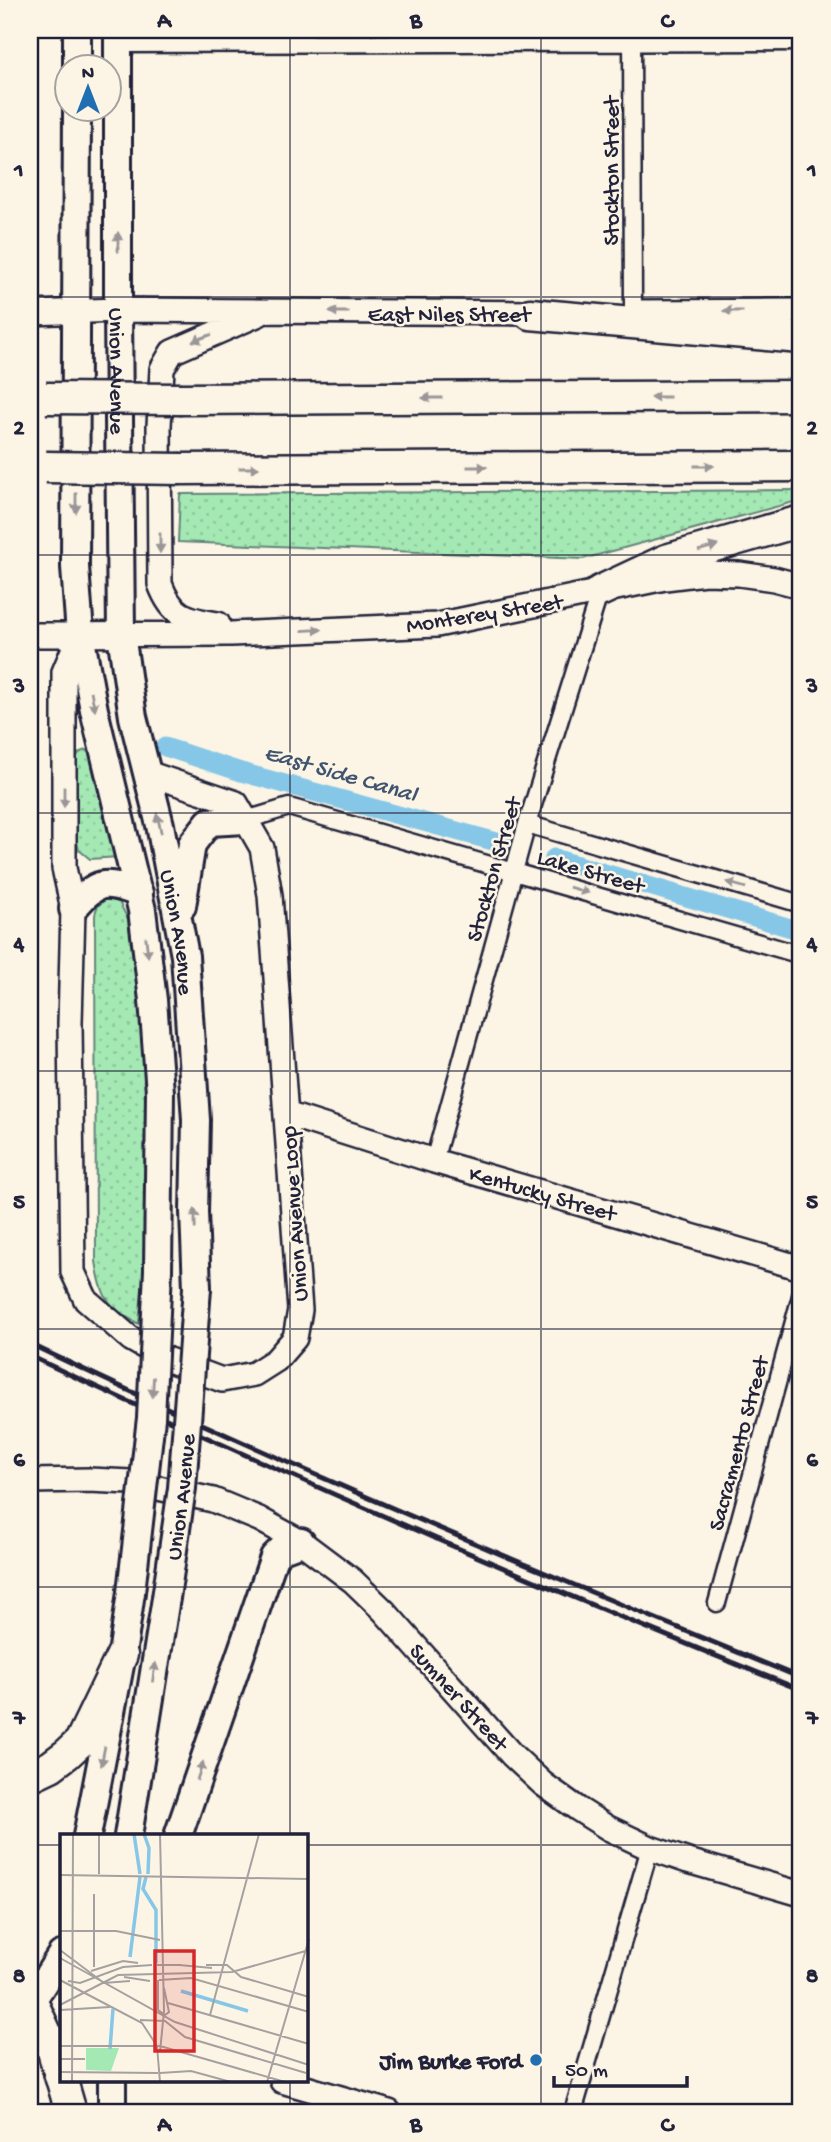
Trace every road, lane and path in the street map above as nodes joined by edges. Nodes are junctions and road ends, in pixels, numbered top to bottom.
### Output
1 (77, 30) edge
2 (632, 36) edge
3 (118, 37) edge
4 (801, 42) edge
5 (77, 52) edge
6 (78, 122) edge
7 (97, 311) junction
8 (801, 311) edge
9 (265, 312) junction
10 (633, 312) junction
11 (30, 313) edge
12 (530, 314) junction
13 (801, 338) edge
14 (801, 396) edge
15 (38, 399) edge
16 (801, 466) edge
17 (38, 467) edge
18 (801, 521) edge
19 (801, 586) edge
20 (600, 592) junction
21 (274, 632) junction
22 (79, 634) junction
23 (121, 634) junction
24 (30, 635) edge
25 (147, 773) junction
26 (246, 820) junction
27 (527, 824) junction
28 (514, 871) junction
29 (139, 892) junction
30 (801, 904) edge
31 (73, 909) junction
32 (179, 925) junction
33 (801, 955) edge
34 (286, 1114) junction
35 (434, 1161) junction
36 (801, 1268) edge
37 (801, 1296) edge
38 (30, 1481) edge
39 (301, 1542) junction
40 (717, 1603) dead end
41 (122, 1655) junction
42 (30, 1776) edge
43 (88, 1834) edge
44 (128, 1834) edge
45 (179, 1834) edge
46 (650, 1848) junction
47 (801, 1894) edge
48 (60, 1956) edge
49 (30, 2001) edge
50 (47, 2043) edge
51 (60, 2075) edge
52 (63, 2082) edge
53 (112, 2082) edge
54 (285, 2082) edge
55 (71, 2112) edge
56 (112, 2112) edge
57 (389, 2112) edge
58 (573, 2112) edge

1 - 5 main road
2 - 3 street
2 - 4 street
2 - 10 street, Stockton Street
7 -> 3 main road, Union Avenue
6 - 7 main road, Union Avenue
7 - 9 street, East Niles Street
7 - 11 street, East Niles Street
7 -> 22 main road, Union Avenue
7 - 23 main road, Union Avenue
8 -> 10 street, East Niles Street
12 -> 9 street, East Niles Street
9 -> 21 street
10 - 12 street, East Niles Street
12 - 13 highway
14 -> 15 highway, bridge
17 -> 16 highway, bridge
20 -> 18 highway
19 - 20 street, Monterey Street
21 -> 20 street, Monterey Street
20 - 27 street, Stockton Street
21 - 23 street, Monterey Street
22 - 23 street, Monterey Street
22 - 24 street, Monterey Street
22 -> 29 main road, Union Avenue
22 -> 31 street, Union Avenue
23 - 25 main road, Union Avenue
25 - 26 street, Union Avenue Loop
32 -> 25 main road, Union Avenue
26 - 28 street, Lake Street
26 - 32 main road
26 - 34 street, Union Avenue Loop
27 - 28 street, Stockton Street
30 -> 27 street, Lake Street
28 -> 33 street, Lake Street
28 - 35 street, Stockton Street
29 - 31 main road
29 -> 41 main road, Union Avenue, bridge
31 - 34 street, Union Avenue Loop
44 -> 32 main road, Union Avenue, bridge
34 - 35 street, Kentucky Street
35 - 36 street, Kentucky Street
37 - 40 street, Sacramento Street
38 - 39 street, Sumner Street
45 -> 39 main road
39 - 46 street, Sumner Street
41 - 42 highway
41 -> 43 main road, Union Avenue
46 - 47 street, Sumner Street
46 - 58 street
48 - 49 main road
49 - 50 highway
50 - 51 highway
52 - 55 highway
53 - 56 main road
54 - 57 street

